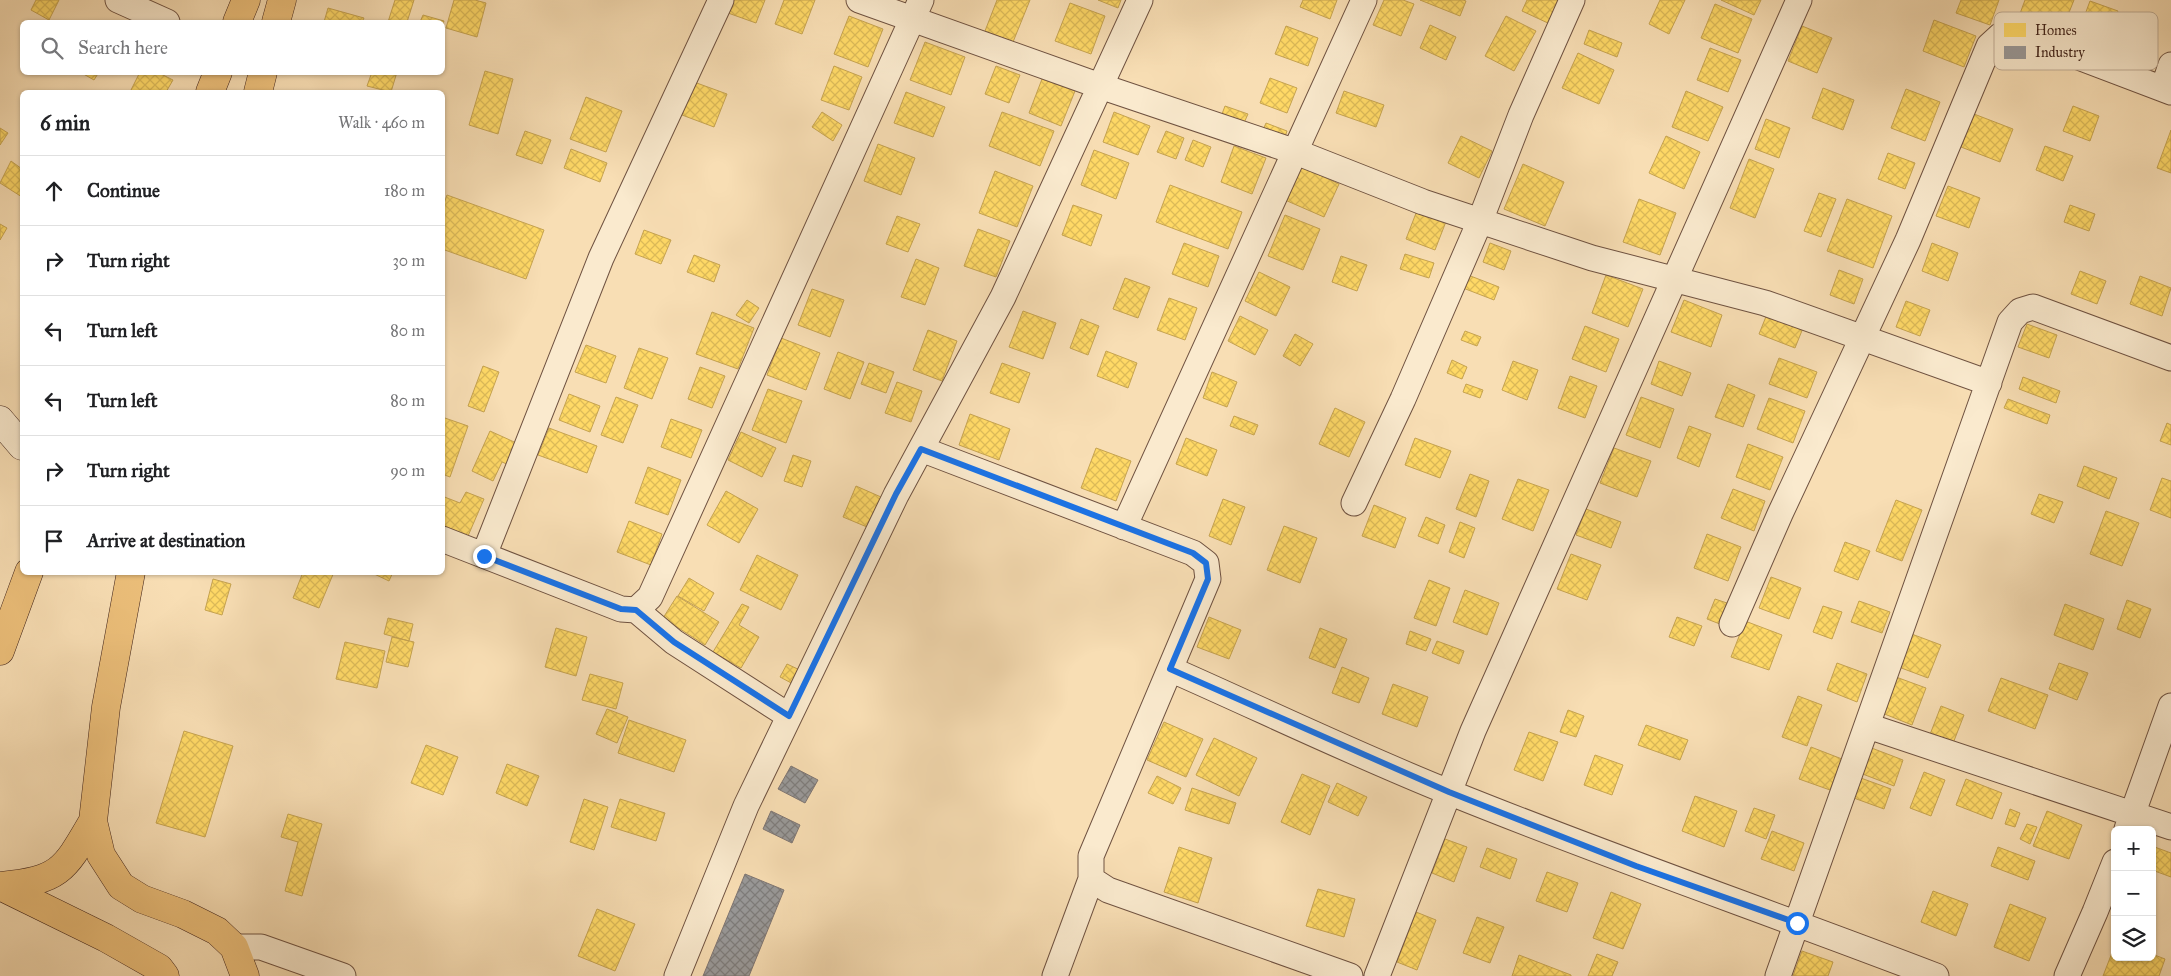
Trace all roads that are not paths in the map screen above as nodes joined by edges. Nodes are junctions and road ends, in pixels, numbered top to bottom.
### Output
1 (118, 0) edge
2 (246, 0) edge
3 (282, 0) edge
4 (721, 0) edge
5 (859, 0) edge
6 (1140, 0) edge
7 (1364, 0) edge
8 (1572, 0) edge
9 (1799, 0) edge
10 (917, 9) edge
11 (163, 20) edge
12 (238, 20) edge
13 (277, 20) edge
14 (1994, 41) edge
15 (2171, 65) edge
16 (2112, 70) edge
17 (217, 75) edge
18 (262, 75) edge
19 (1100, 86) junction
20 (211, 90) edge
21 (258, 90) edge
22 (2167, 91) edge
23 (1296, 152) junction
24 (1480, 221) junction
25 (1676, 278) junction
26 (1861, 339) junction
27 (2171, 358) edge
28 (1988, 383) junction
29 (0, 420) edge
30 (20, 444) edge
31 (921, 449) junction
32 (1354, 503) dead end
33 (1124, 527) junction
34 (445, 540) edge
35 (484, 556) junction
36 (28, 575) edge
37 (128, 575) edge
38 (636, 610) junction
39 (1732, 624) dead end
40 (0, 651) edge
41 (1170, 669) junction
42 (2171, 706) edge
43 (789, 716) junction
44 (1868, 726) junction
45 (1449, 792) junction
46 (93, 821) junction
47 (2130, 822) edge
48 (2171, 827) edge
49 (2112, 871) edge
50 (1091, 879) junction
51 (0, 886) edge
52 (1797, 923) junction
53 (234, 947) junction
54 (165, 976) edge
55 (245, 976) edge
56 (343, 976) edge
57 (677, 976) edge
58 (1055, 976) edge
59 (1350, 976) edge
60 (1377, 976) edge
61 (1778, 976) edge
62 (1936, 976) edge
63 (2067, 976) edge

1 - 11 street
2 - 12 main road
3 - 13 main road
4 - 35 street
5 - 10 street
6 - 19 street
7 - 23 street
8 - 24 street
9 - 25 street
10 - 19 street
10 - 38 street
14 - 26 street
15 - 22 street
16 - 22 street
17 - 20 main road
18 - 21 main road
19 - 23 street
19 - 31 street
23 - 24 street
23 - 33 street
24 - 25 street
24 - 32 street
25 - 26 street
25 - 45 street
26 - 28 street
26 - 39 street
27 - 28 street
28 - 44 street
29 - 30 main road
31 - 33 street
31 - 43 street
33 - 41 street
34 - 35 street
35 - 38 street
36 - 40 main road
37 - 46 main road
38 - 43 street
41 - 45 street
41 - 50 street
42 - 47 street
43 - 57 street
44 - 47 street
44 - 52 street
45 - 52 street
45 - 60 street
46 - 51 main road
46 - 53 main road
47 - 48 street
49 - 63 street
50 - 58 street
50 - 59 street
51 - 54 main road
52 - 61 street
52 - 62 street
53 - 55 main road
53 - 56 street

